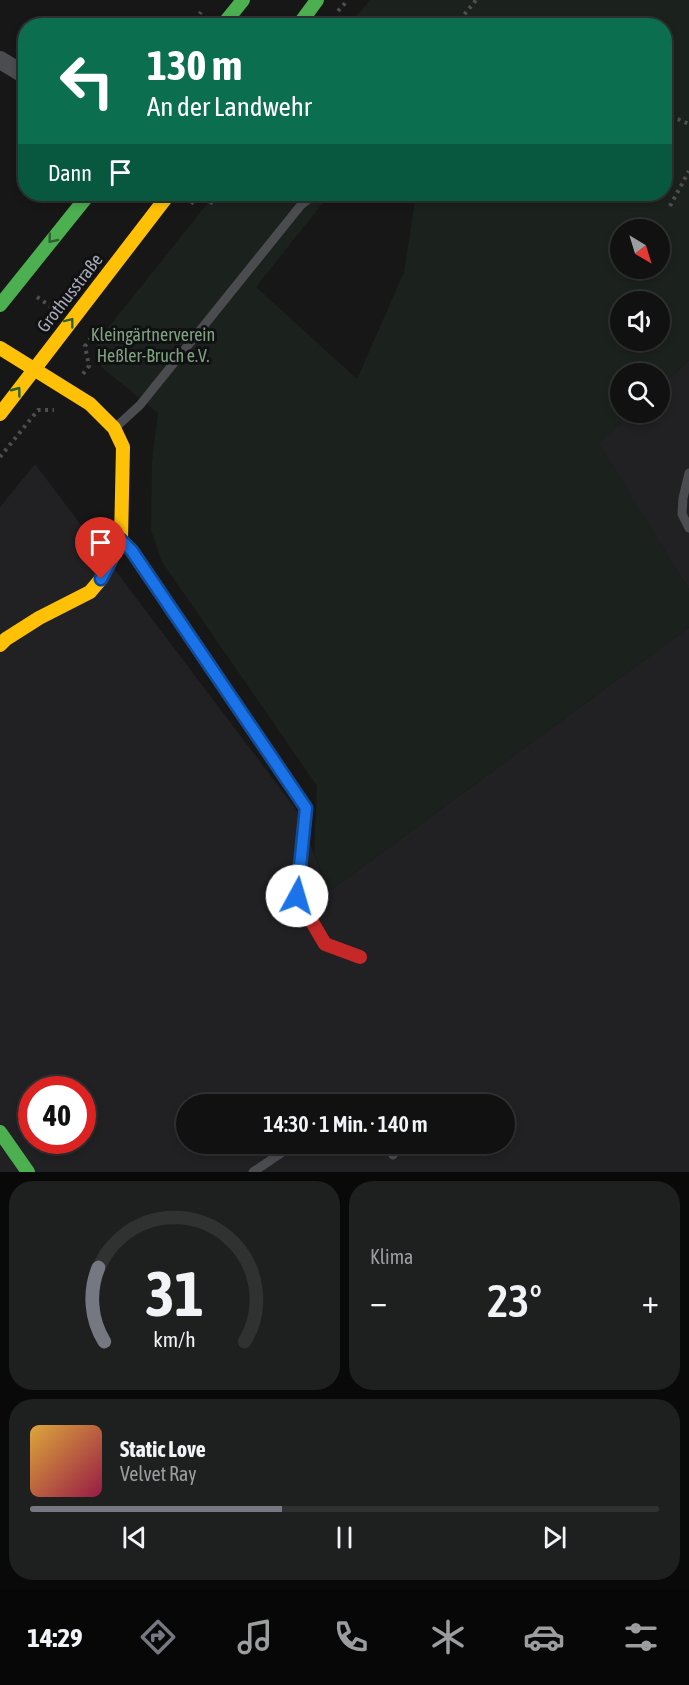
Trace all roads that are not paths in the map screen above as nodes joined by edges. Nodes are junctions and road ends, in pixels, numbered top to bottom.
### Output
1 (243, 0) edge
2 (317, 0) edge
3 (228, 18) edge
4 (304, 18) edge
5 (0, 60) edge
6 (18, 71) edge
7 (83, 201) edge
8 (164, 201) edge
9 (306, 201) edge
10 (0, 305) edge
11 (0, 348) edge
12 (34, 369) junction
13 (0, 414) edge
14 (114, 428) junction
15 (689, 473) edge
16 (689, 528) edge
17 (121, 540) junction
18 (0, 645) edge
19 (360, 957) dead end
20 (2, 1139) edge
21 (280, 1154) edge
22 (28, 1172) edge
23 (253, 1172) edge

1 - 3 street
2 - 4 street
5 - 6 street
7 -> 10 street
12 -> 8 street, Grothusstraße
9 - 14 lane
11 - 12 street
13 -> 12 street, Grothusstraße
12 - 14 street
14 - 17 street
15 - 16 lane
17 - 18 street
17 - 19 street
20 - 22 street
21 - 23 lane

